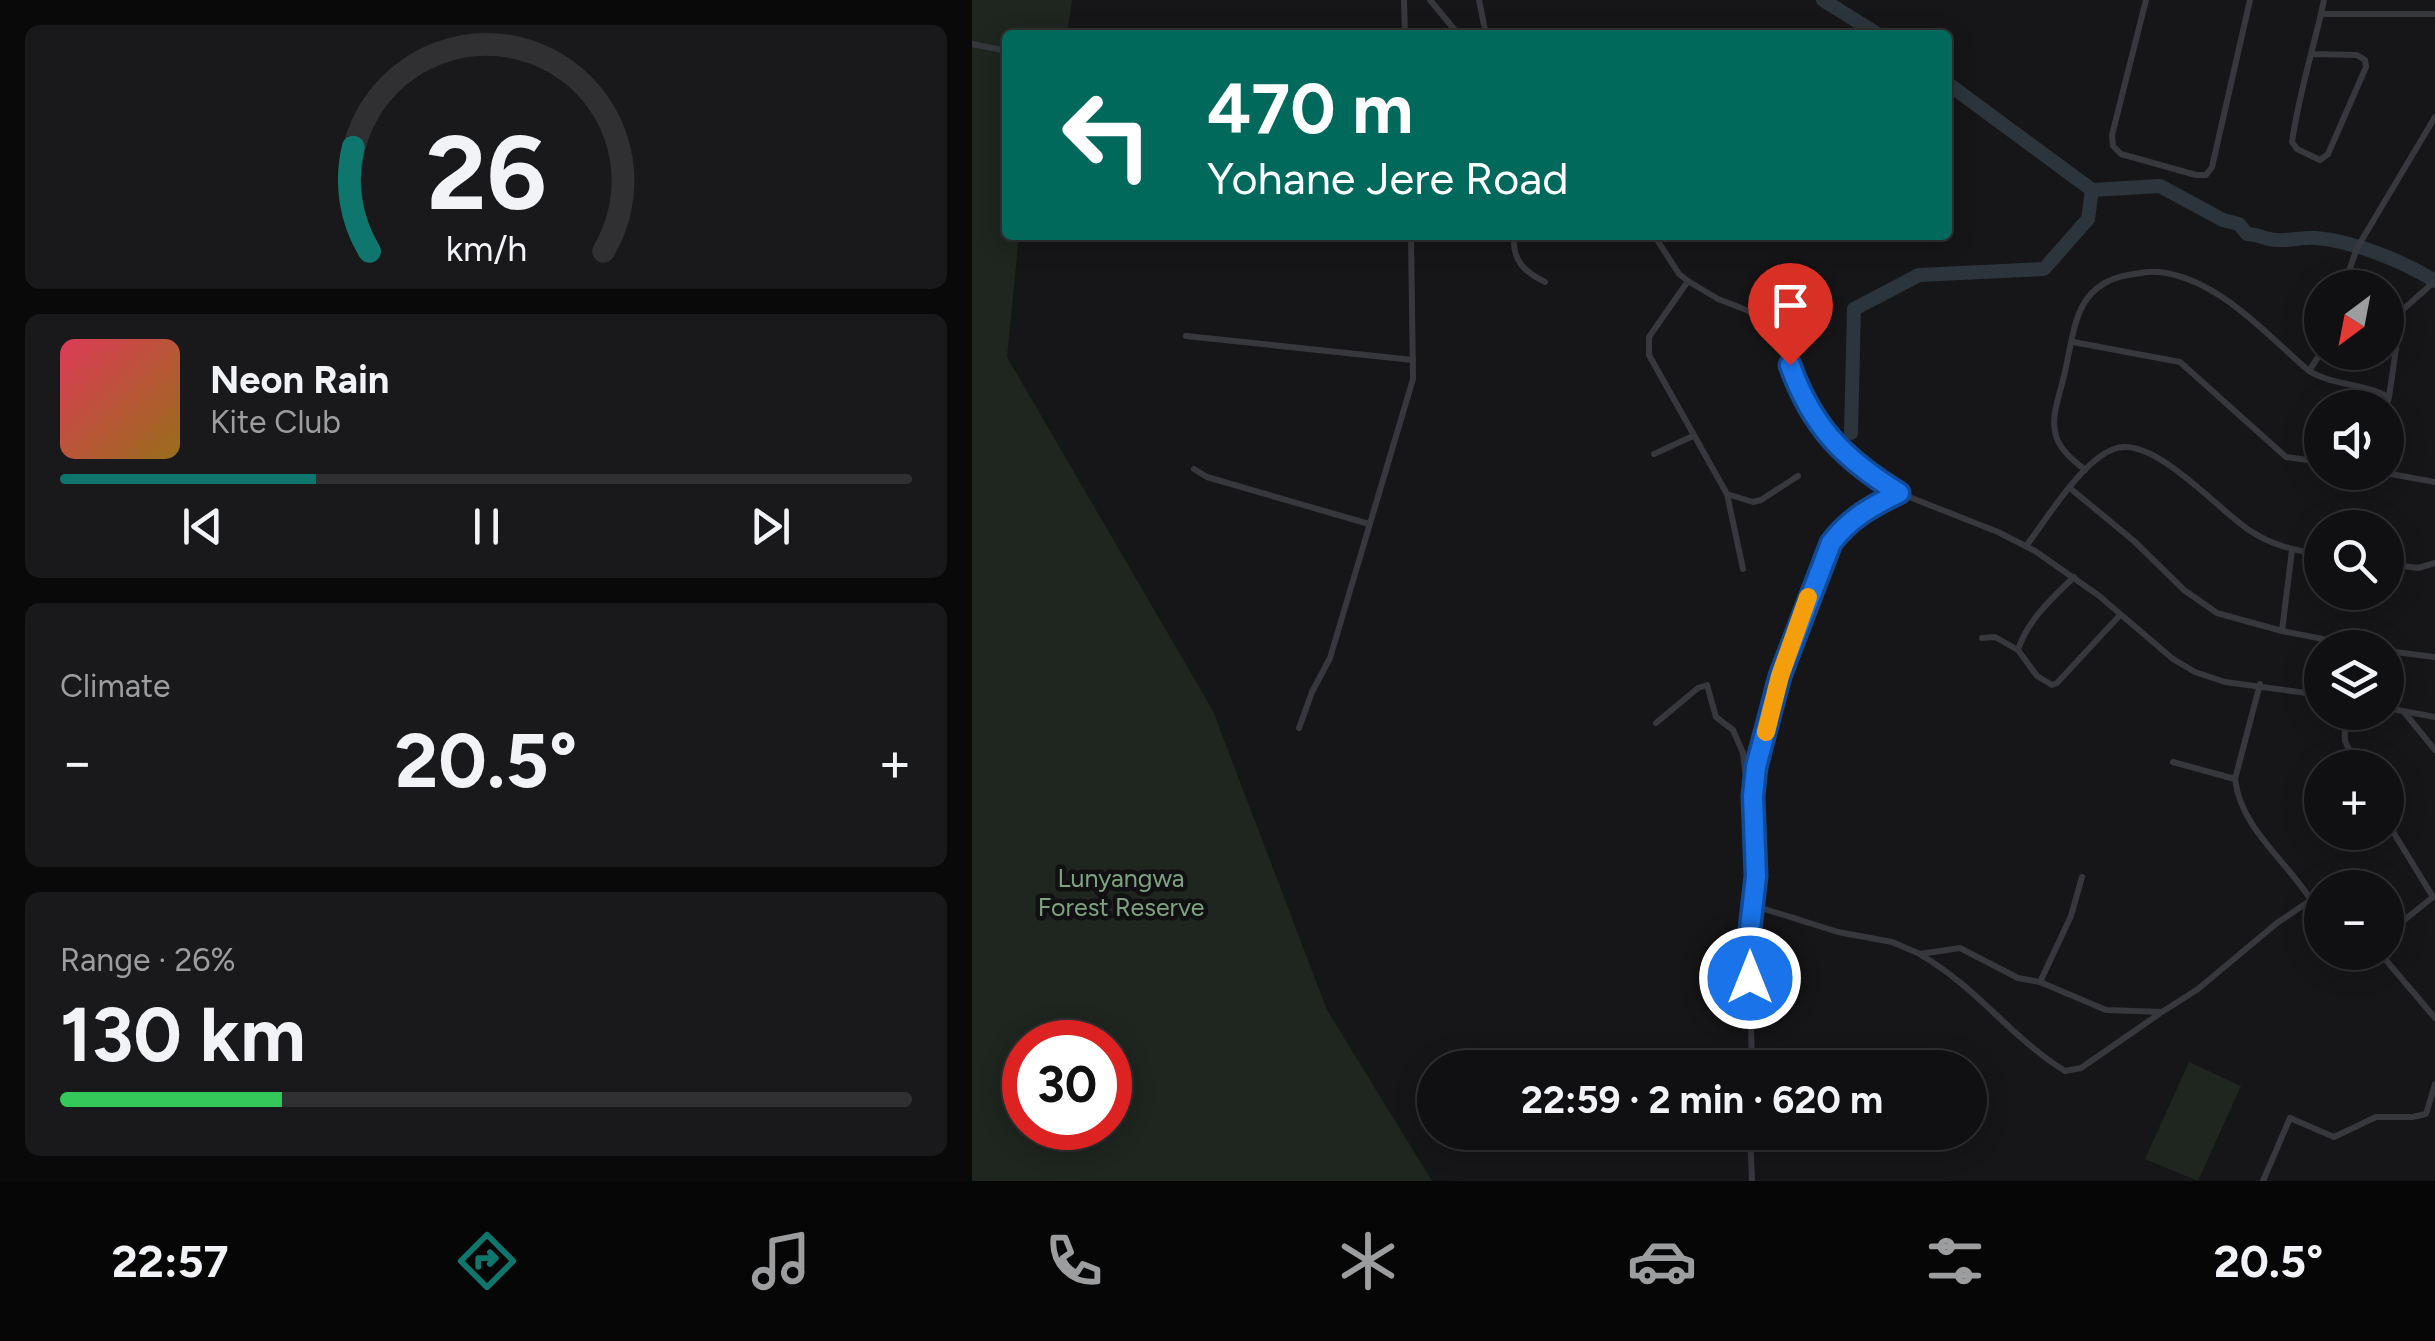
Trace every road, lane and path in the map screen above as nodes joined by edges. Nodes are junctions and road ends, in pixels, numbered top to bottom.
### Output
1 (1404, 0) edge
2 (1430, 0) edge
3 (1479, 0) edge
4 (2146, 0) edge
5 (2250, 0) edge
6 (2324, 0) edge
7 (2321, 14) junction
8 (2434, 14) edge
9 (1405, 30) edge
10 (1456, 30) edge
11 (1485, 30) edge
12 (972, 44) edge
13 (1002, 49) edge
14 (2311, 54) junction
15 (2434, 118) edge
16 (1410, 240) edge
17 (1514, 240) edge
18 (1657, 240) edge
19 (2349, 270) edge
20 (1688, 281) junction
21 (2434, 281) edge
22 (1545, 282) dead end
23 (1186, 336) dead end
24 (2073, 342) junction
25 (1413, 360) junction
26 (2309, 371) joint
27 (2376, 390) edge
28 (2389, 390) edge
29 (1693, 436) junction
30 (1654, 454) dead end
31 (2304, 460) edge
32 (1194, 469) dead end
33 (2085, 470) junction
34 (1798, 476) dead end
35 (2404, 476) edge
36 (2434, 482) edge
37 (2071, 489) junction
38 (1899, 493) junction
39 (1727, 494) junction
40 (1368, 524) junction
41 (2026, 546) junction
42 (2292, 550) junction
43 (2304, 552) edge
44 (2434, 563) edge
45 (2404, 566) edge
46 (1742, 570) dead end
47 (2074, 577) junction
48 (2120, 615) junction
49 (2282, 631) junction
50 (1982, 638) dead end
51 (2304, 638) edge
52 (2018, 650) junction
53 (2404, 653) edge
54 (2434, 657) edge
55 (2260, 684) junction
56 (2304, 692) edge
57 (2404, 712) joint
58 (2434, 716) edge
59 (1656, 723) dead end
60 (1299, 728) dead end
61 (2434, 750) edge
62 (2173, 762) dead end
63 (2235, 779) junction
64 (1753, 796) junction
65 (2404, 850) edge
66 (2082, 877) dead end
67 (2304, 891) edge
68 (2304, 905) edge
69 (1752, 906) junction
70 (2404, 921) edge
71 (1920, 954) junction
72 (2394, 970) edge
73 (2040, 982) junction
74 (2162, 1012) junction
75 (2434, 1018) edge
76 (1752, 1050) edge
77 (2434, 1084) edge
78 (1751, 1150) edge
79 (1752, 1181) edge
80 (2263, 1181) edge

1 - 9 street
2 - 10 street
3 - 11 street
4 - 5 street
6 - 7 street
7 - 8 street
7 - 14 street
12 - 13 street
14 - 14 street
15 - 19 street
16 - 25 street
17 - 22 street
18 - 20 street
20 - 29 street
20 - 38 street
21 - 28 street
23 - 25 street
24 - 26 street
24 - 31 street
24 - 33 street
25 - 40 street
26 - 27 street
29 - 30 street
29 - 39 street
32 - 40 street
33 - 37 street
33 - 42 street
34 - 39 street
35 - 36 street
37 - 41 street
37 - 49 street
38 - 41 street
38 - 64 street
39 - 46 street
40 - 60 street
41 - 47 street
42 - 43 street
42 - 49 street
44 - 45 street
47 - 48 street
47 - 52 street
48 - 52 street
48 - 55 street
49 - 51 street
50 - 52 street
53 - 54 street
55 - 56 street
55 - 63 street
57 - 58 street
57 - 61 street
59 - 64 street
62 - 63 street
63 - 67 street
64 - 69 street
65 - 70 street
66 - 73 street
68 - 74 street
69 - 71 street
69 - 76 street
71 - 73 street
71 - 74 street
72 - 75 street
73 - 74 street
77 - 80 street
78 - 79 street

